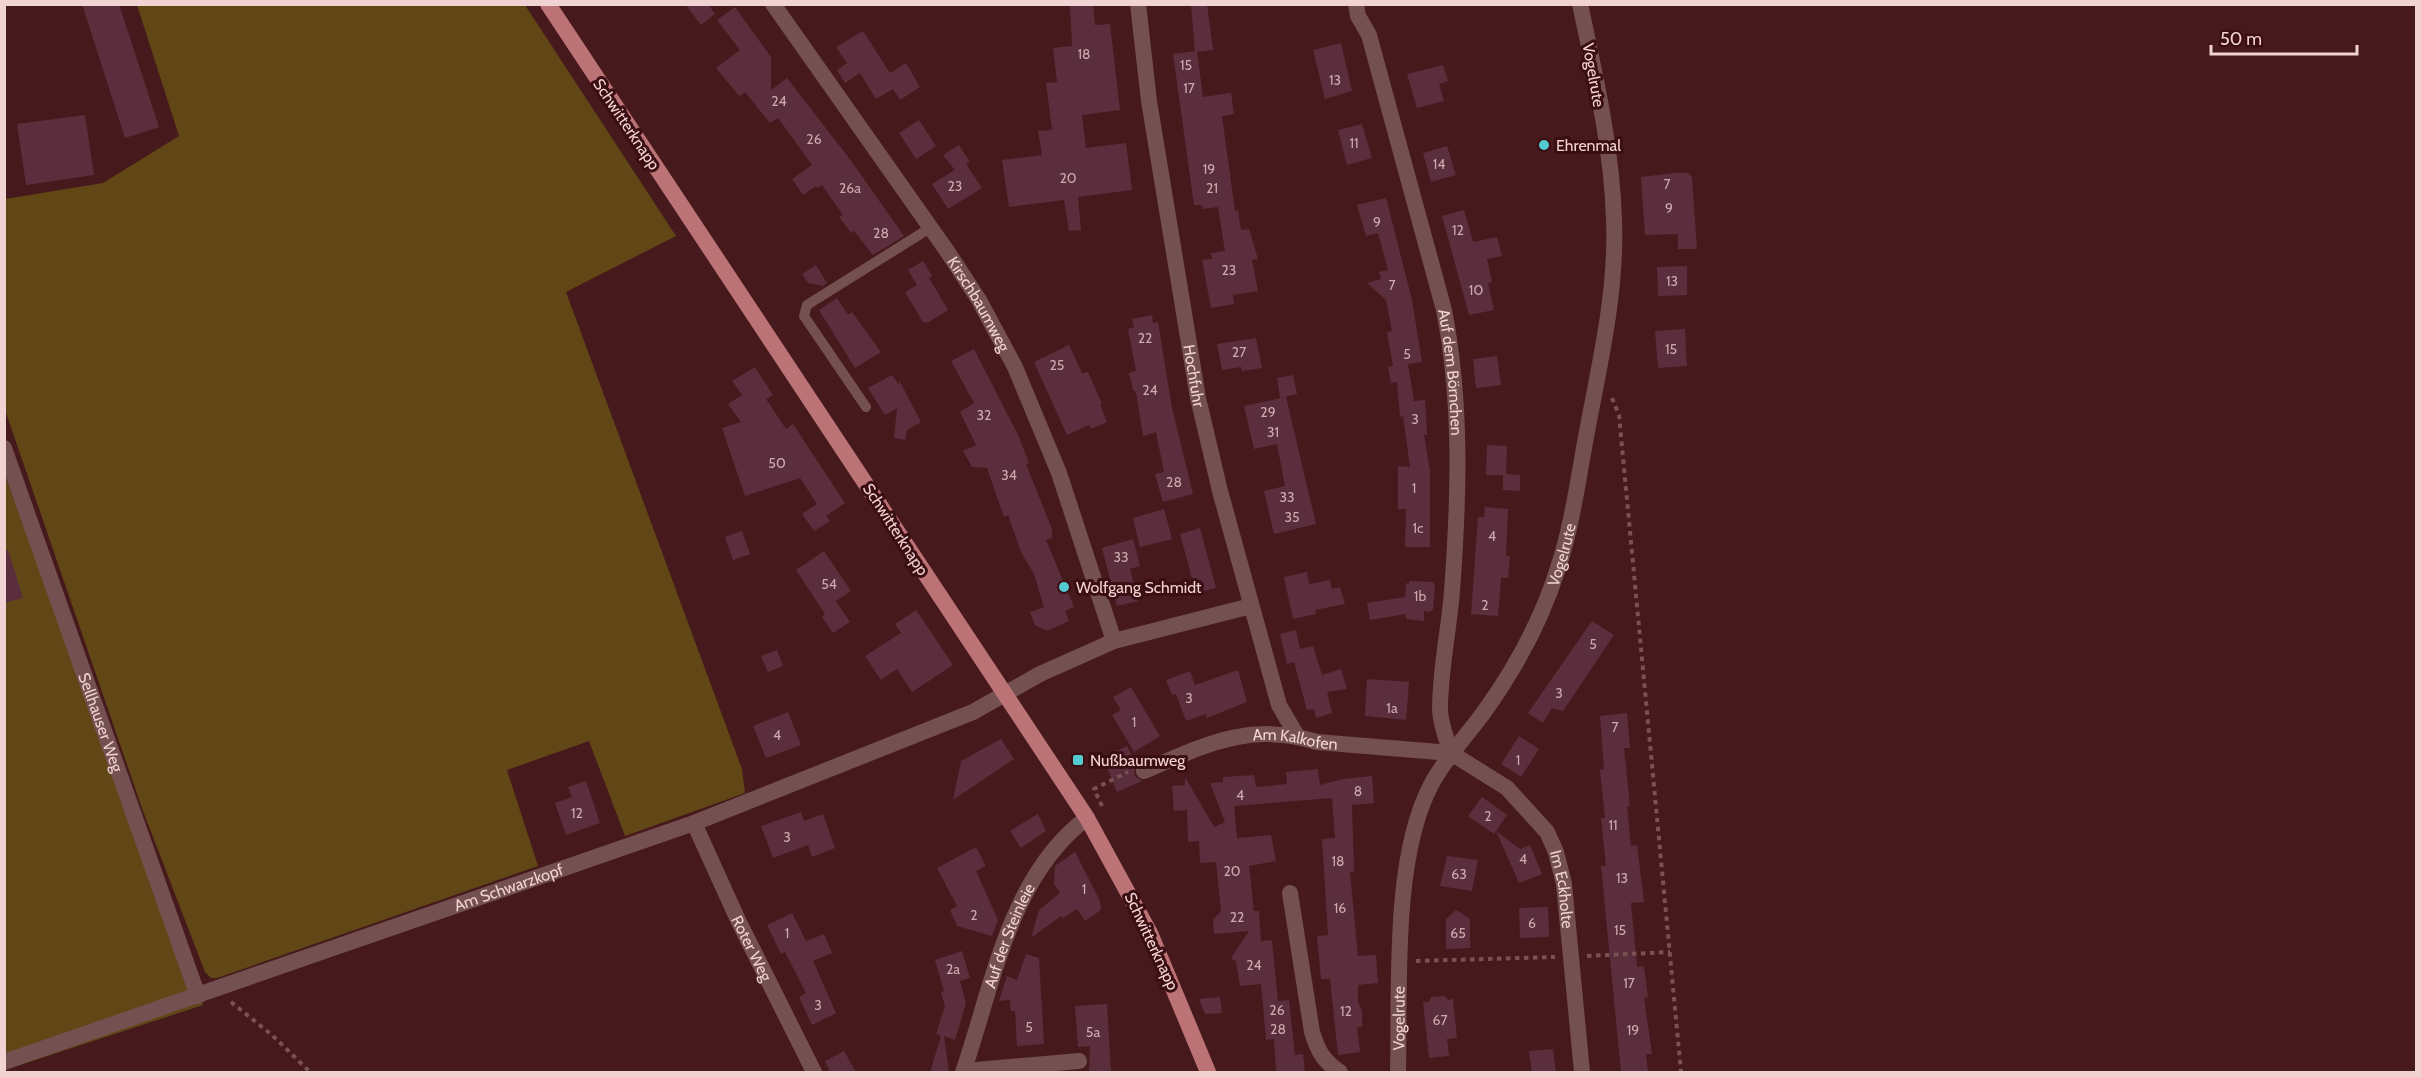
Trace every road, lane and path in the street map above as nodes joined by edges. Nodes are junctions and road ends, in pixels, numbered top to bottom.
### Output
1 (548, 4) edge
2 (773, 4) edge
3 (1138, 4) edge
4 (1356, 4) edge
5 (1580, 4) edge
6 (930, 228) junction
7 (1611, 394) dead end
8 (866, 407) dead end
9 (4, 448) edge
10 (1251, 606) junction
11 (1114, 641) junction
12 (1005, 696) junction
13 (1297, 736) junction
14 (1451, 753) junction
15 (1144, 771) joint
16 (1087, 818) junction
17 (694, 823) junction
18 (1290, 893) dead end
19 (1670, 952) junction
20 (1571, 956) junction
21 (1401, 962) junction
22 (216, 990) junction
23 (198, 996) junction
24 (1078, 1061) dead end
25 (4, 1062) edge
26 (310, 1072) edge
27 (814, 1072) edge
28 (964, 1072) edge
29 (1208, 1072) edge
30 (1340, 1072) edge
31 (1398, 1072) edge
32 (1582, 1072) edge
33 (1681, 1072) edge

1 - 12 main road, Schwitterknapp
2 - 6 street, Kirschbaumweg
3 - 10 street, Hochfuhr
4 - 14 street, Auf dem Börnchen
5 - 14 street, Vogelrute
6 - 8 lane
6 - 11 street, Kirschbaumweg
7 - 19 path
9 - 23 street, Sellhauser Weg
10 - 11 street
10 - 13 street, Hochfuhr
11 - 12 street
12 - 16 main road, Schwitterknapp
12 - 17 street, Am Schwarzkopf
13 - 14 street, Am Kalkofen
13 - 15 street, Am Kalkofen
14 - 20 street, Im Eckholte
14 - 21 street, Vogelrute
15 - 16 path
16 - 28 street, Auf der Steinleie
16 - 29 main road, Schwitterknapp
17 - 22 street, Am Schwarzkopf
17 - 27 street, Roter Weg
18 - 30 street
19 - 20 path
19 - 33 path
20 - 21 path
20 - 32 street, Im Eckholte
21 - 31 street, Vogelrute
22 - 23 street, Am Schwarzkopf
22 - 26 path
23 - 25 street, Am Schwarzkopf
24 - 28 street, Auf der Steinleie

